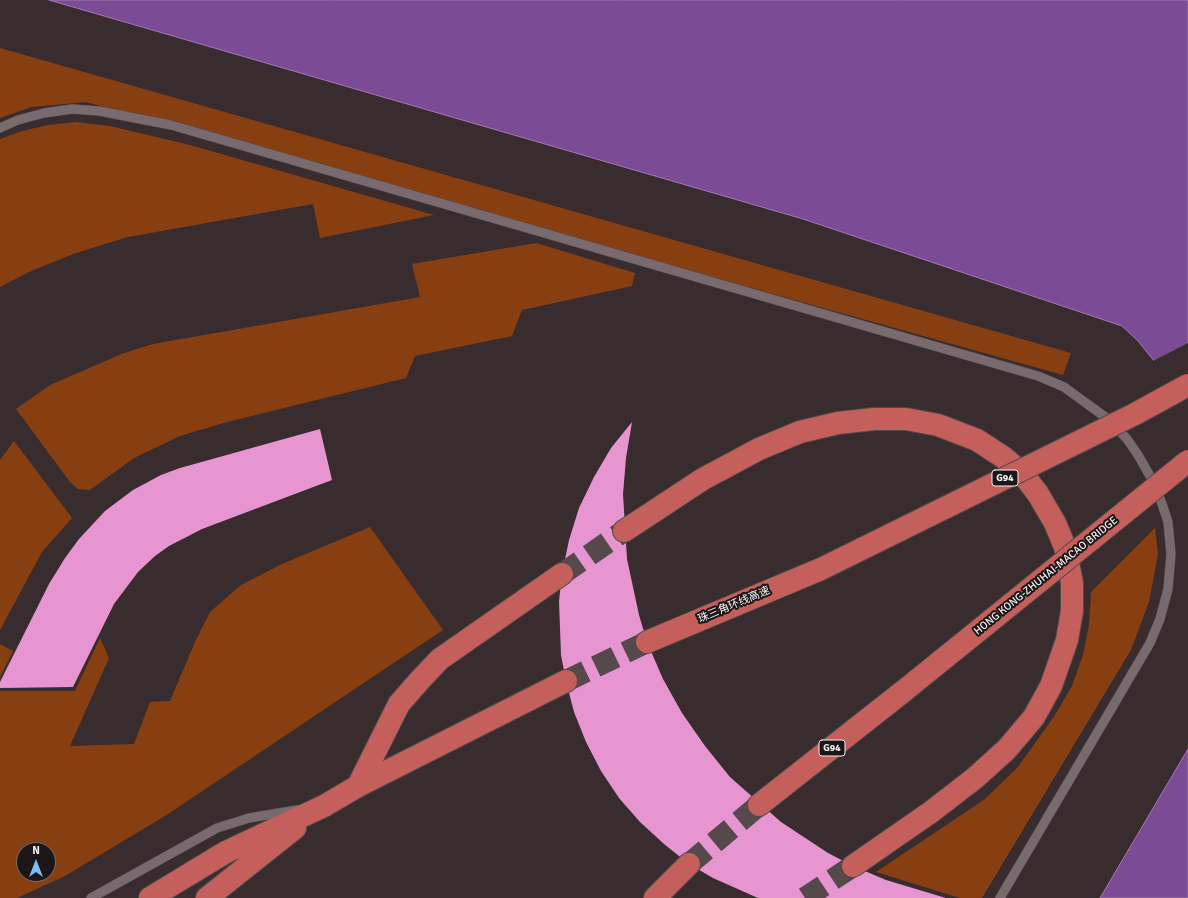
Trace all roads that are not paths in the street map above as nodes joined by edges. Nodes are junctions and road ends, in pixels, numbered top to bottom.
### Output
1 (0, 128) edge
2 (1188, 385) edge
3 (1188, 461) edge
4 (624, 531) tunnel mouth
5 (562, 574) tunnel mouth
6 (647, 642) tunnel mouth
7 (566, 681) tunnel mouth
8 (358, 786) junction
9 (759, 805) tunnel mouth
10 (324, 806) junction
11 (689, 864) tunnel mouth
12 (853, 866) tunnel mouth
13 (91, 898) edge
14 (150, 898) edge
15 (207, 898) edge
16 (655, 898) edge
17 (1000, 898) edge

1 - 17 lane
2 - 6 highway, 珠三角环线高速 / G94, bridge
3 - 9 highway, HONG KONG-ZHUHAI-MACAO BRIDGE / G94, bridge
4 - 12 highway
5 - 8 highway
7 - 8 highway
8 - 10 highway
10 - 13 lane
10 - 14 highway
10 - 15 highway
11 - 16 highway

